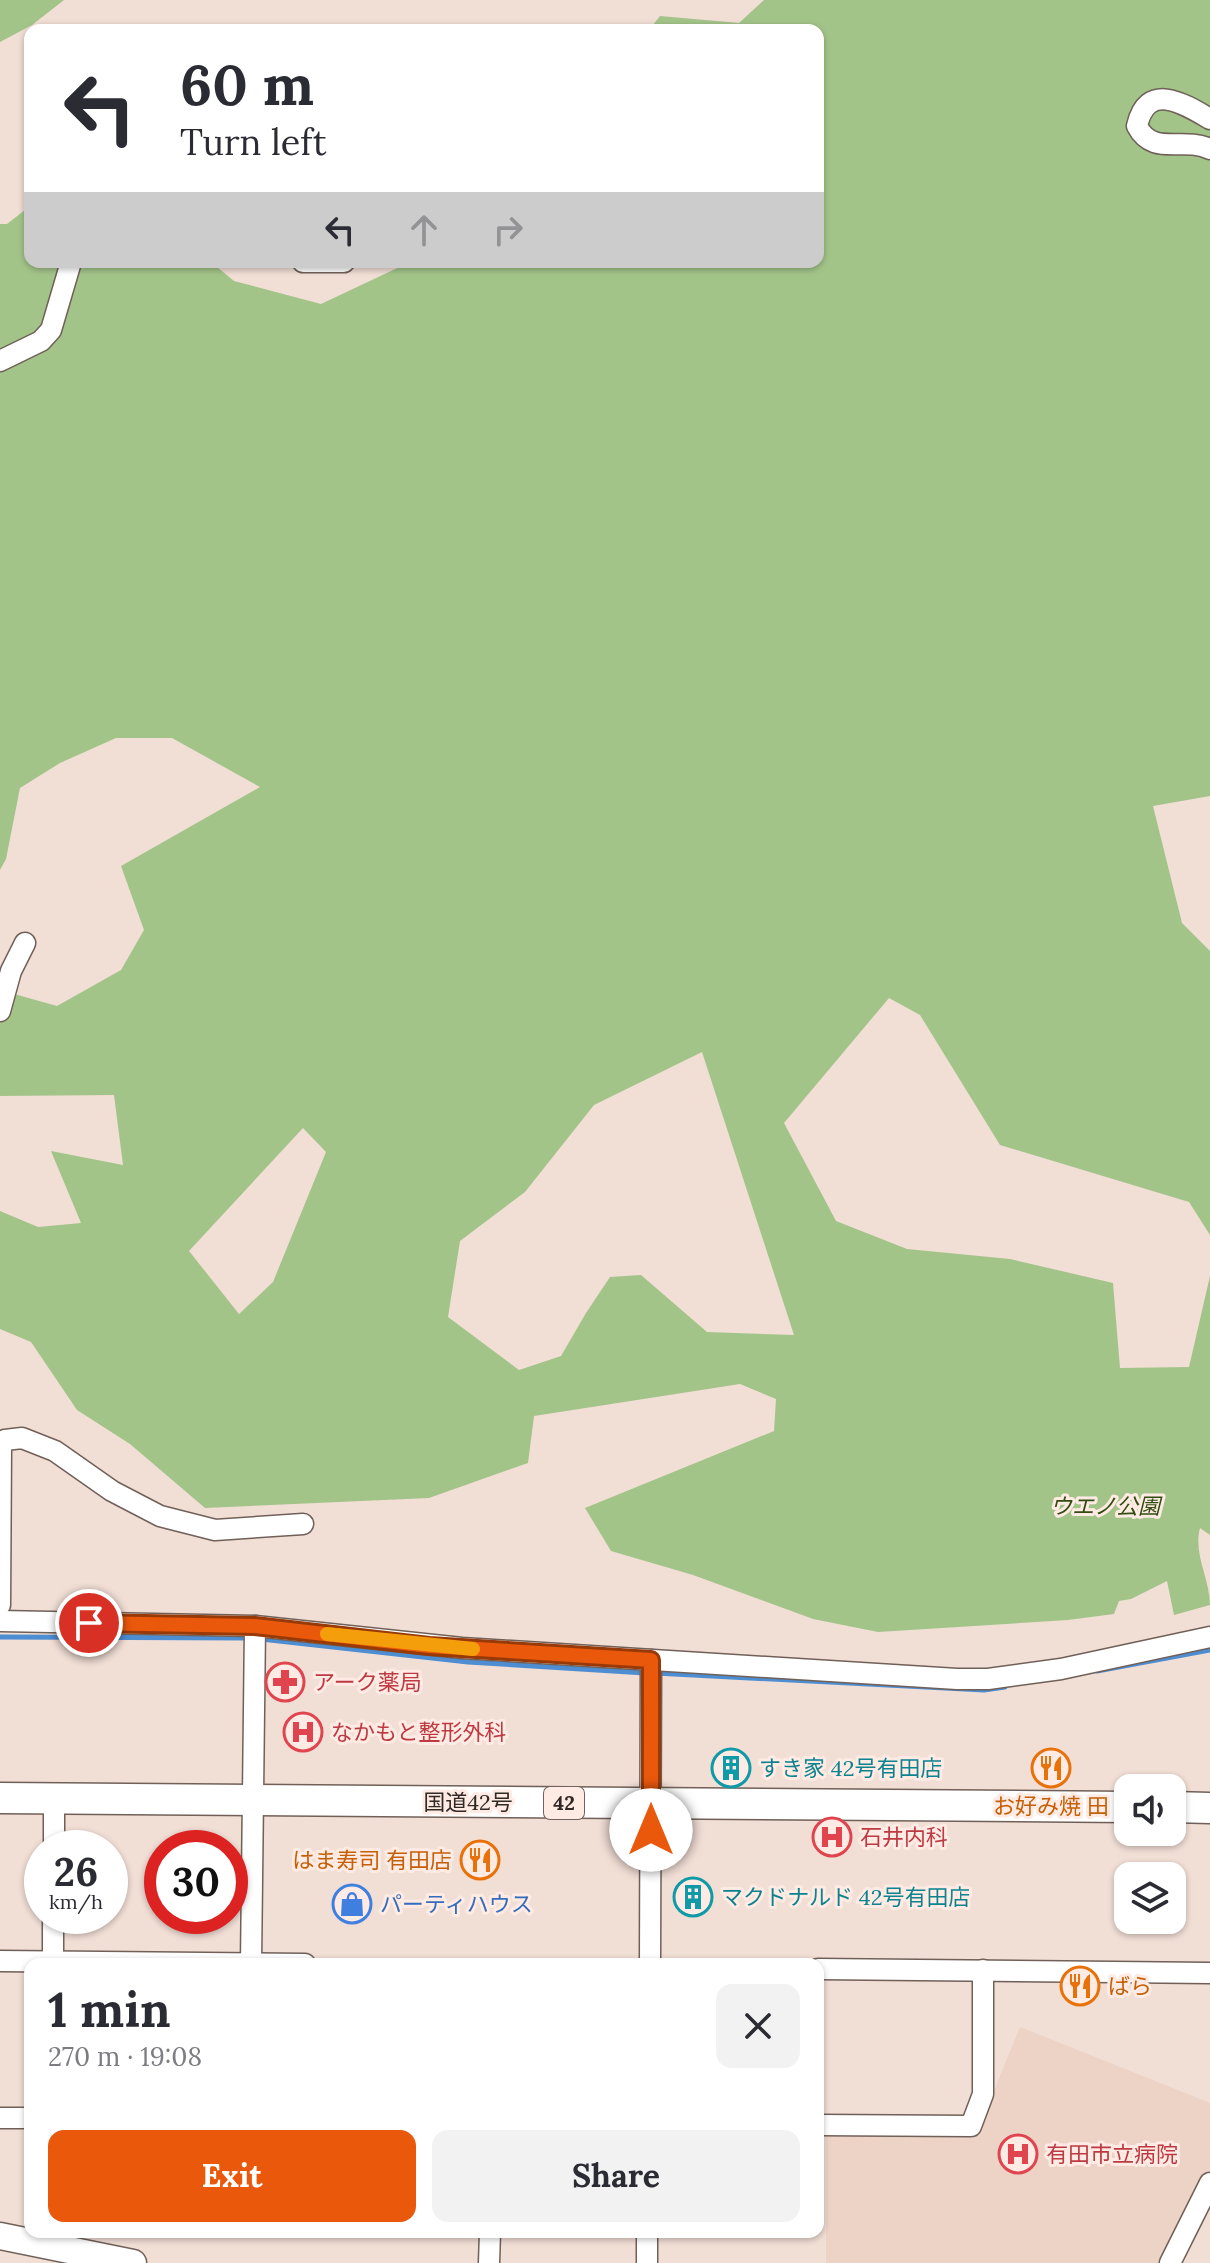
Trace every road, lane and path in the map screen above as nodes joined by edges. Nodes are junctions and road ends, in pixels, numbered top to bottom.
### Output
1 (1210, 119) edge
2 (1210, 149) edge
3 (69, 268) edge
4 (0, 361) edge
5 (25, 943) dead end
6 (0, 1011) edge
7 (303, 1524) dead end
8 (0, 1605) edge
9 (0, 1621) edge
10 (255, 1626) junction
11 (1210, 1637) edge
12 (651, 1660) junction
13 (0, 1798) edge
14 (54, 1799) junction
15 (253, 1801) junction
16 (651, 1803) junction
17 (1114, 1807) edge
18 (1186, 1807) edge
19 (1210, 1808) edge
20 (54, 1830) edge
21 (53, 1934) edge
22 (53, 1958) edge
23 (251, 1958) edge
24 (650, 1958) edge
25 (0, 1961) edge
26 (24, 1962) edge
27 (824, 1969) edge
28 (983, 1970) junction
29 (1210, 1973) edge
30 (0, 2118) edge
31 (24, 2118) edge
32 (824, 2125) edge
33 (1210, 2183) edge
34 (0, 2236) edge
35 (490, 2238) edge
36 (647, 2238) edge
37 (133, 2263) edge
38 (489, 2263) edge
39 (647, 2263) edge
40 (1170, 2263) edge

1 - 2 street
3 - 4 street
5 - 6 street
7 - 8 street
9 - 10 street
10 - 12 street
10 - 15 street
11 - 12 street
12 - 16 street
13 - 14 highway, 国道42号 / 42
14 - 15 highway, 国道42号 / 42
14 - 20 street
15 - 16 highway, 国道42号 / 42
15 - 23 street
16 - 17 highway, 国道42号 / 42
16 - 24 street
18 - 19 highway
21 - 22 street
25 - 26 street
27 - 28 street
28 - 29 street
28 - 32 street
30 - 31 street
33 - 40 street
34 - 37 main road
35 - 38 street
36 - 39 street

